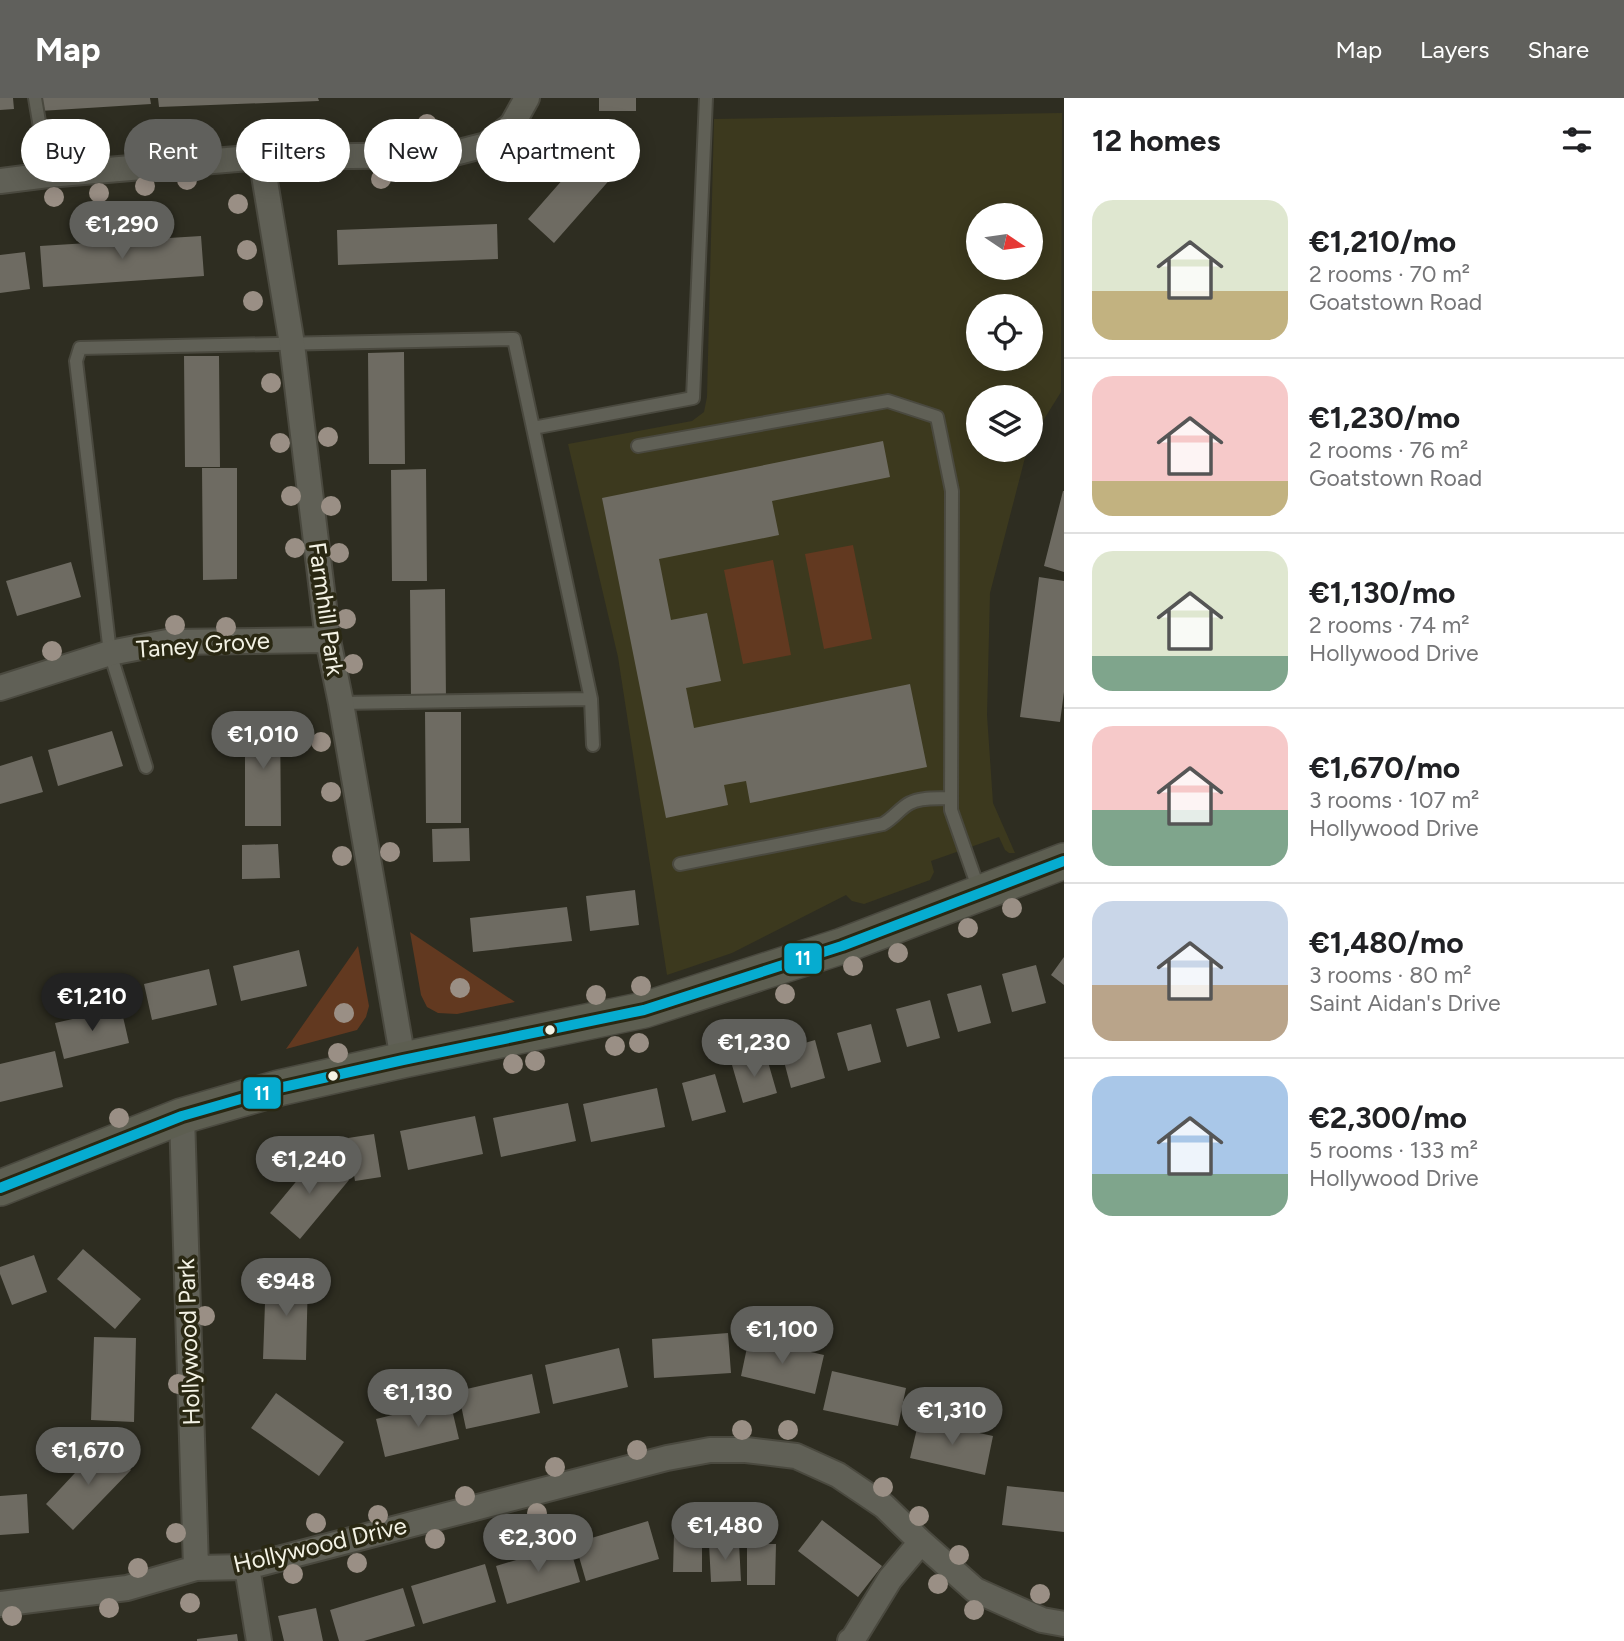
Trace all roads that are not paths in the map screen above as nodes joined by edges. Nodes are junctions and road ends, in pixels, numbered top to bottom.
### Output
1 (35, 98) edge
2 (527, 98) edge
3 (706, 98) edge
4 (39, 119) edge
5 (350, 156) edge
6 (236, 159) edge
7 (110, 170) edge
8 (21, 178) edge
9 (0, 181) edge
10 (265, 182) edge
11 (292, 344) junction
12 (533, 428) junction
13 (638, 446) dead end
14 (328, 639) junction
15 (110, 653) junction
16 (0, 688) edge
17 (591, 699) junction
18 (341, 703) junction
19 (593, 745) dead end
20 (146, 767) dead end
21 (950, 798) junction
22 (1064, 861) edge
23 (680, 864) dead end
24 (980, 894) junction
25 (403, 1060) junction
26 (182, 1116) junction
27 (0, 1188) edge
28 (921, 1542) junction
29 (247, 1567) junction
30 (196, 1568) junction
31 (0, 1604) edge
32 (1064, 1623) edge
33 (259, 1641) edge
34 (850, 1641) edge

1 - 4 lane
2 - 5 street
3 - 12 lane
6 - 7 street
8 - 9 street
10 - 11 street, Farmhill Park
11 - 12 lane
11 - 14 street, Farmhill Park
11 - 15 lane
12 - 17 lane
13 - 21 lane
14 - 15 street, Taney Grove
14 - 18 street, Farmhill Park
15 - 16 street, Taney Grove
15 - 20 lane
17 - 18 lane
17 - 19 lane
18 - 25 street, Farmhill Park
21 - 23 lane
21 - 24 lane
22 - 24 main road
24 - 25 main road
25 - 26 main road
26 - 27 main road
26 - 30 street, Hollywood Park
28 - 29 street, Hollywood Drive
28 - 32 street, Hollywood Drive
28 - 34 street
29 - 30 street, Hollywood Drive
29 - 33 street
30 - 31 street, Hollywood Drive

